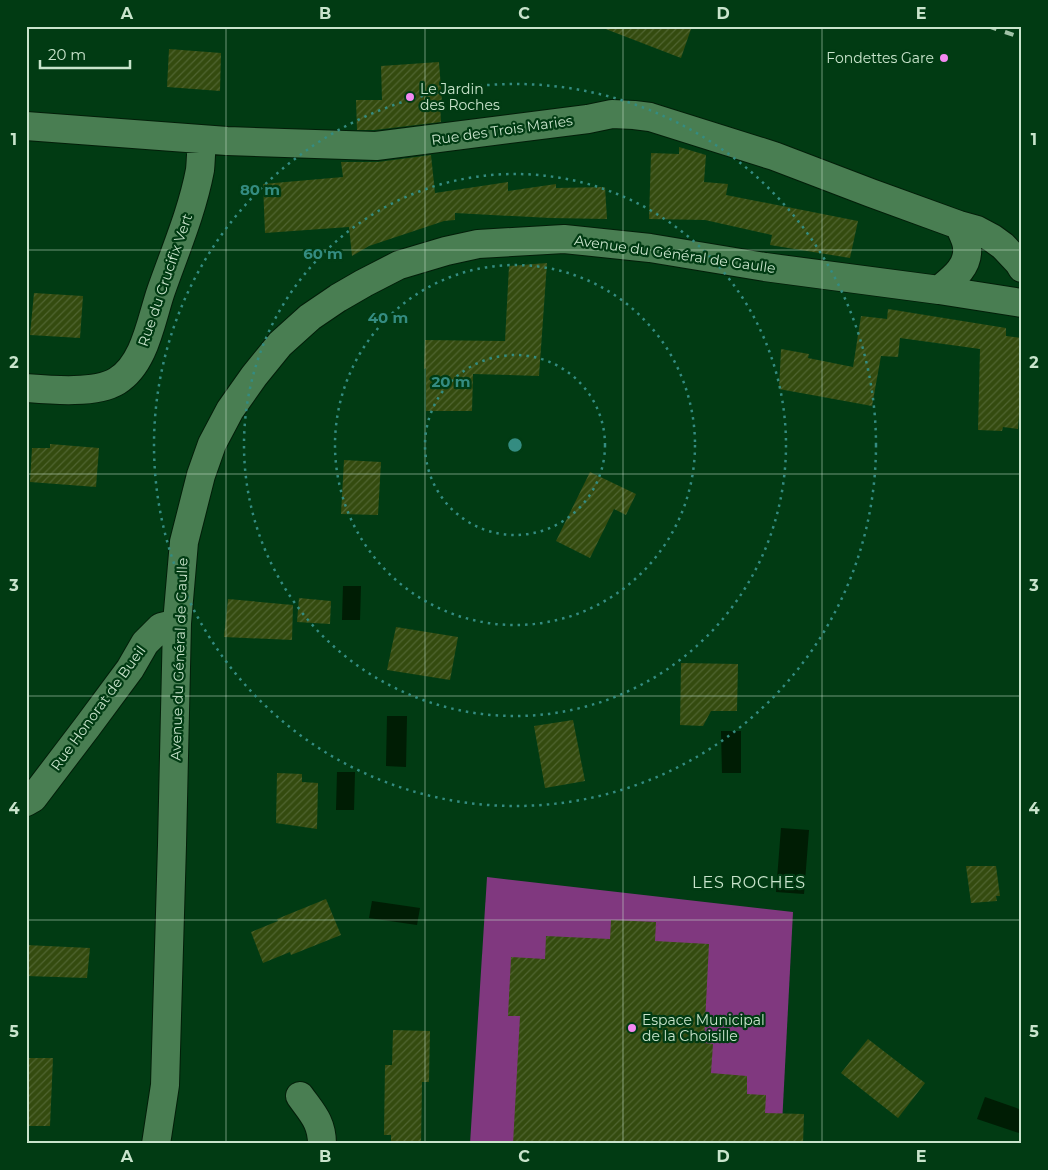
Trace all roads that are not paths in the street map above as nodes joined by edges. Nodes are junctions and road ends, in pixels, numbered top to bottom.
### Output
1 (26, 126) edge
2 (202, 140) junction
3 (959, 225) junction
4 (1022, 268) edge
5 (939, 290) junction
6 (1022, 303) edge
7 (26, 388) edge
8 (177, 623) junction
9 (26, 802) edge
10 (300, 1096) dead end
11 (156, 1144) edge
12 (322, 1144) edge

1 - 2 street, Rue des Trois Maries
2 - 3 street, Rue des Trois Maries
2 - 7 street, Rue du Crucifix Vert
3 - 4 street, Rue des Trois Maries
3 - 5 street
5 - 6 street, Avenue du Général de Gaulle
5 - 8 street, Avenue du Général de Gaulle
8 - 9 street, Rue Honorat de Bueil
8 - 11 street, Avenue du Général de Gaulle
10 - 12 street

